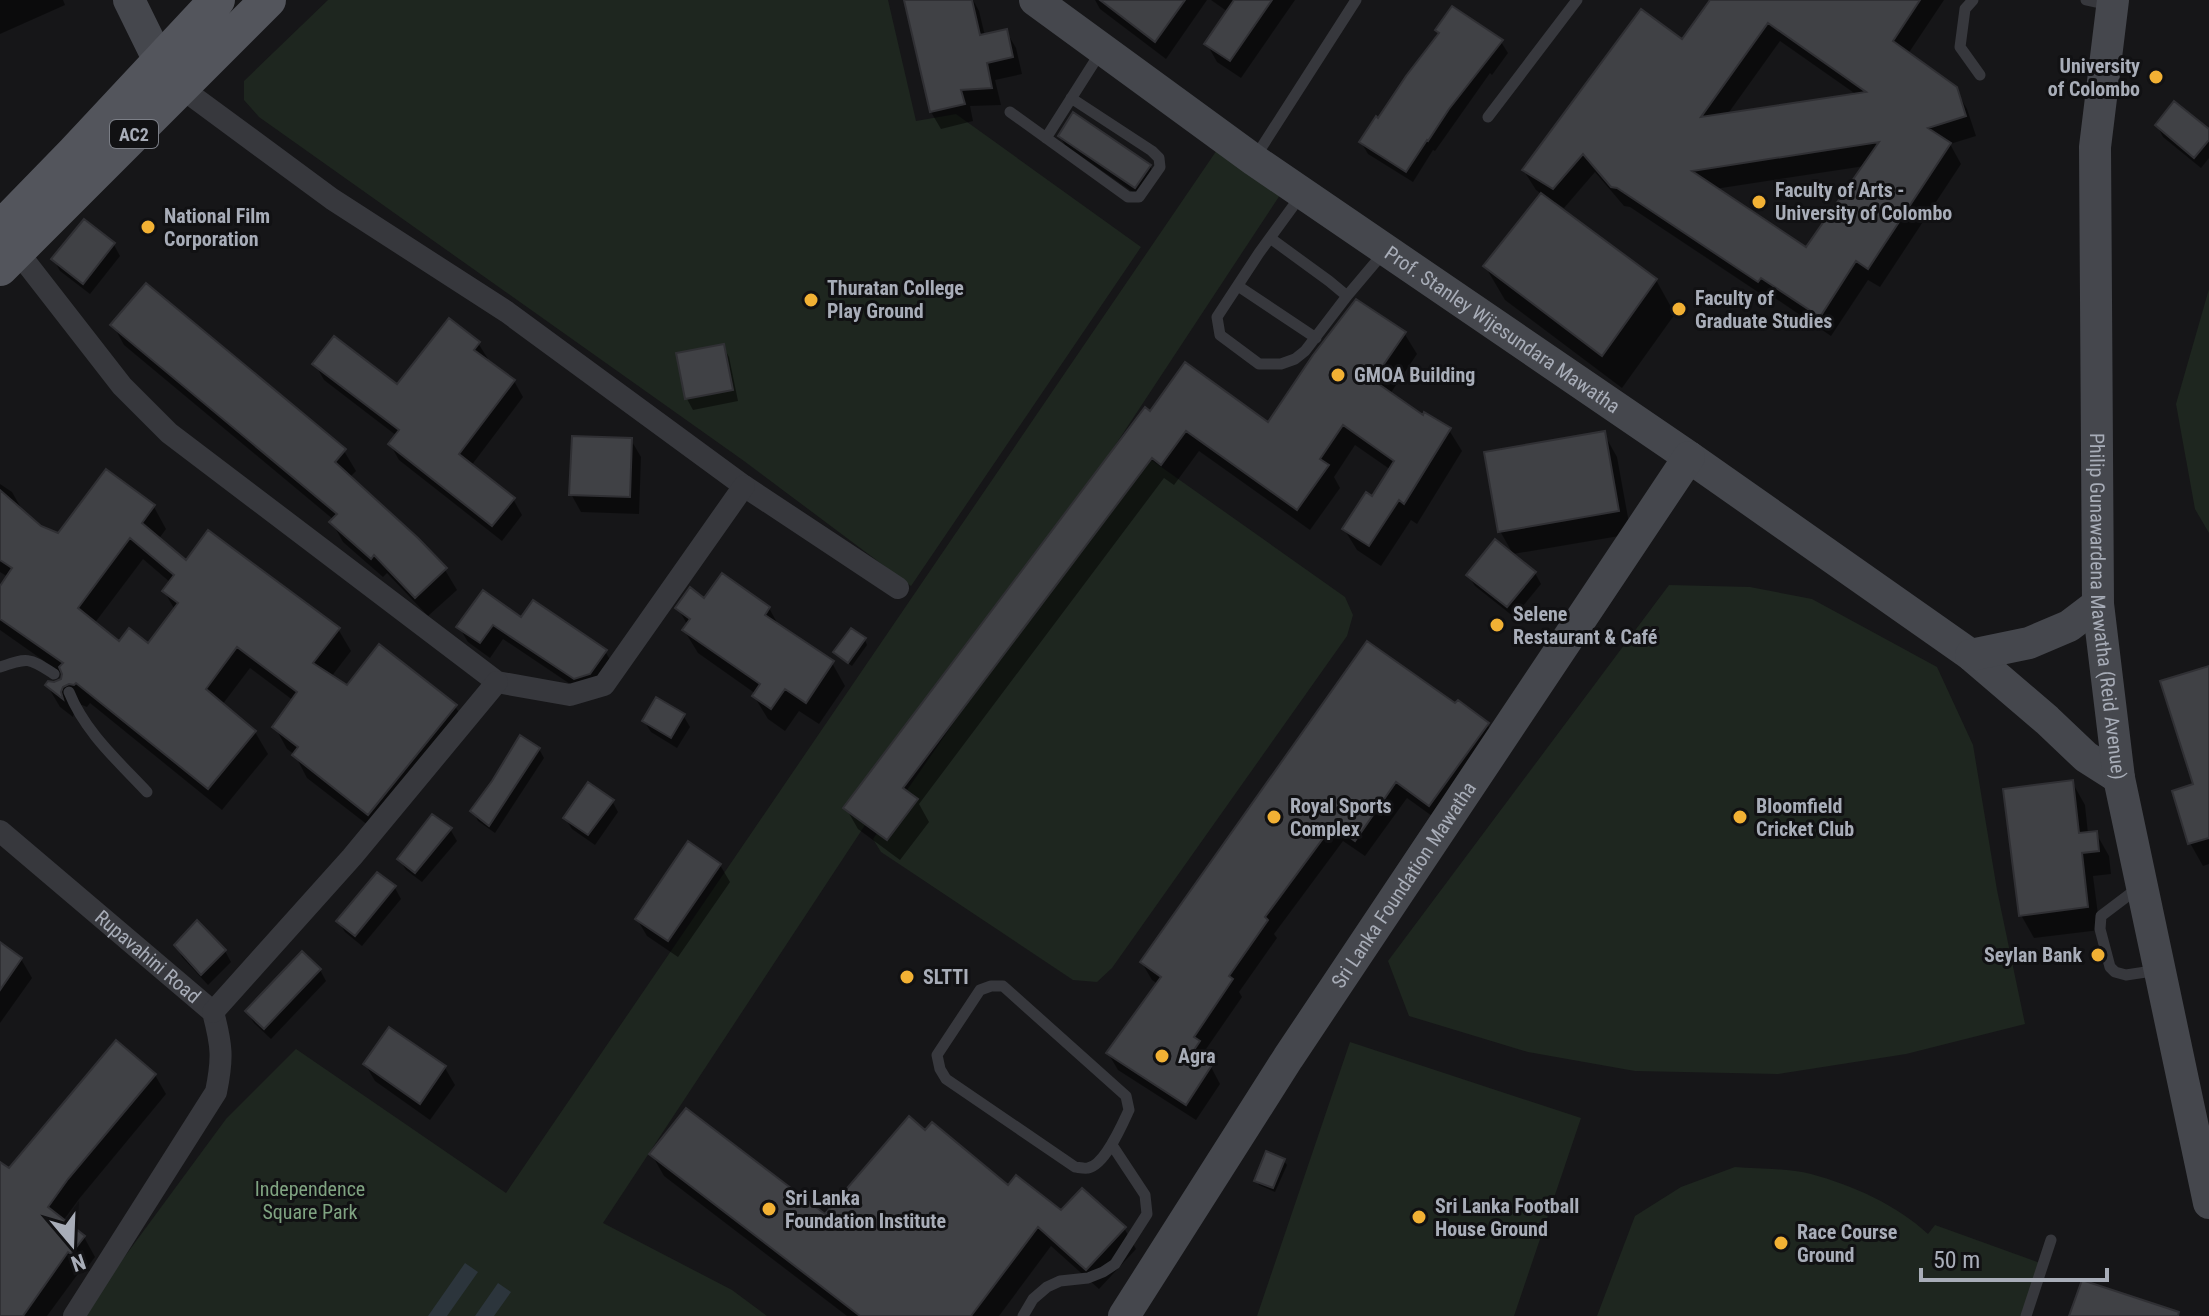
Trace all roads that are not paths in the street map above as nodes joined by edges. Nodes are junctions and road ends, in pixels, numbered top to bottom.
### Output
1 (129, 0) edge
2 (217, 0) edge
3 (268, 0) edge
4 (1035, 0) edge
5 (1356, 0) edge
6 (1577, 0) edge
7 (1973, 0) edge
8 (2104, 2) edge
9 (1102, 49) junction
10 (169, 74) junction
11 (1980, 75) dead end
12 (1071, 98) junction
13 (1010, 112) dead end
14 (1488, 117) dead end
15 (1046, 138) junction
16 (1254, 160) junction
17 (1303, 194) junction
18 (1270, 238) junction
19 (6, 249) edge
20 (1385, 250) junction
21 (1238, 286) junction
22 (1347, 296) junction
23 (1316, 338) junction
24 (1689, 457) junction
25 (744, 486) junction
26 (898, 588) dead end
27 (2098, 604) junction
28 (1971, 655) junction
29 (0, 667) edge
30 (54, 674) dead end
31 (497, 682) junction
32 (69, 692) dead end
33 (2119, 778) junction
34 (147, 792) dead end
35 (0, 831) edge
36 (2142, 885) junction
37 (2160, 970) junction
38 (213, 1012) junction
39 (1112, 1145) junction
40 (2209, 1203) edge
41 (2051, 1240) dead end
42 (74, 1316) edge
43 (1023, 1316) edge
44 (1124, 1316) edge
45 (2026, 1316) edge

1 - 10 main road
2 - 10 main road, AC2
3 - 10 main road, AC2
4 - 9 main road, Prof. Stanley Wijesundara Mawatha
5 - 16 lane
6 - 14 lane
7 - 11 lane
8 - 27 main road, Philip Gunawardena Mawatha (Reid Avenue)
9 - 12 lane
9 - 16 main road, Prof. Stanley Wijesundara Mawatha
10 - 19 main road, AC2
10 - 25 street
12 - 15 lane
12 - 15 lane
13 - 15 lane
16 - 17 main road, Prof. Stanley Wijesundara Mawatha
17 - 18 lane
17 - 20 main road, Prof. Stanley Wijesundara Mawatha
18 - 21 lane
18 - 22 lane
19 - 31 street
20 - 22 lane
20 - 24 main road, Prof. Stanley Wijesundara Mawatha
21 - 23 lane
21 - 23 lane
22 - 23 lane
24 - 28 main road, Prof. Stanley Wijesundara Mawatha
24 - 44 main road, Sri Lanka Foundation Mawatha
25 - 26 street
25 - 31 street
27 - 28 main road
27 - 33 main road, Philip Gunawardena Mawatha (Reid Avenue)
28 - 33 main road, Prof. Stanley Wijesundara Mawatha
29 - 30 lane
31 - 38 street
32 - 34 lane
33 - 36 main road, Philip Gunawardena Mawatha (Reid Avenue)
35 - 38 street, Rupavahini Road
36 - 37 main road, Philip Gunawardena Mawatha (Reid Avenue)
36 - 37 lane
37 - 40 main road, Philip Gunawardena Mawatha (Reid Avenue)
38 - 42 street, Rupavahini Road
39 - 39 lane
39 - 43 lane
41 - 45 lane

